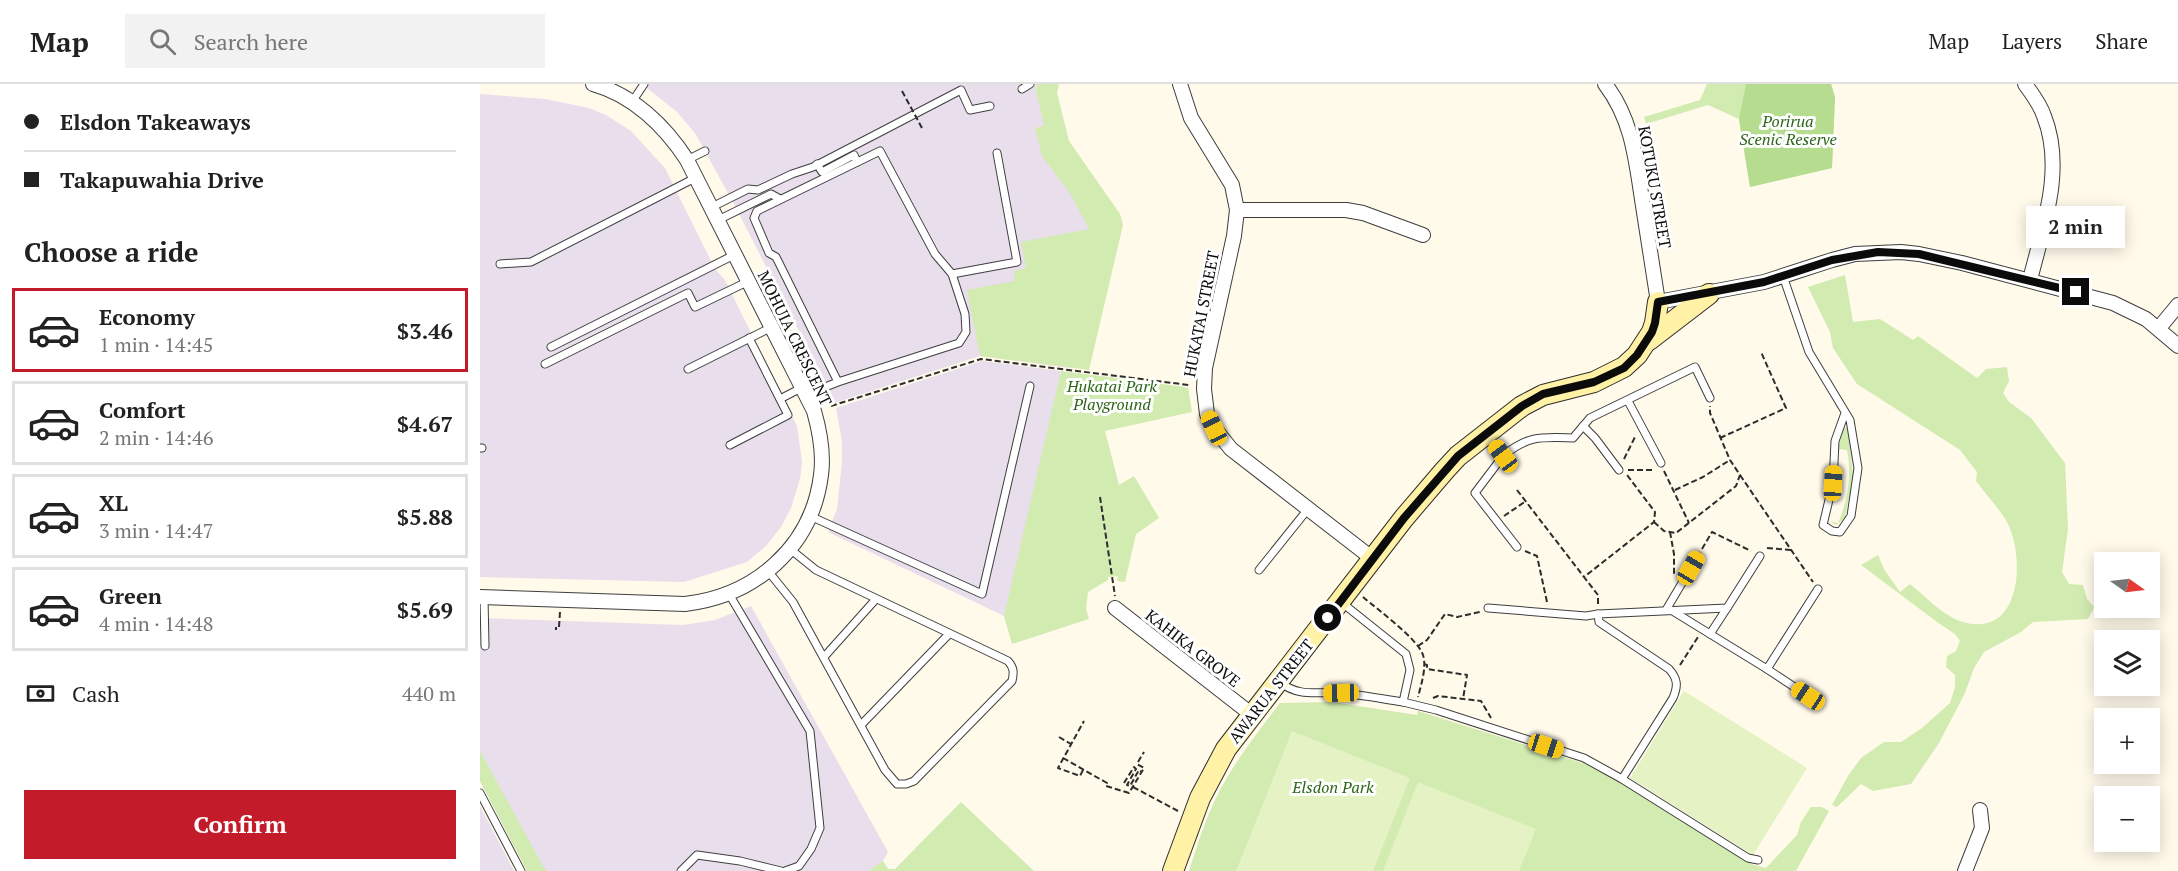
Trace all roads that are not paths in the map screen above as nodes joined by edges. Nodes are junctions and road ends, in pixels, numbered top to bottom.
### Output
1 (593, 84) edge
2 (644, 84) edge
3 (1030, 84) edge
4 (1180, 84) edge
5 (1605, 84) edge
6 (2025, 84) edge
7 (1022, 89) dead end
8 (632, 102) junction
9 (990, 106) dead end
10 (705, 151) dead end
11 (997, 153) dead end
12 (687, 160) junction
13 (857, 162) junction
14 (818, 164) junction
15 (697, 177) junction
16 (780, 200) junction
17 (712, 207) junction
18 (1237, 210) junction
19 (718, 220) junction
20 (1423, 235) dead end
21 (736, 254) junction
22 (500, 264) dead end
23 (952, 274) junction
24 (1783, 276) junction
25 (2030, 280) junction
26 (749, 281) junction
27 (1708, 294) junction
28 (1658, 302) junction
29 (2178, 305) edge
30 (772, 326) junction
31 (2159, 328) junction
32 (749, 338) junction
33 (1647, 340) junction
34 (2178, 346) edge
35 (551, 347) dead end
36 (544, 364) dead end
37 (688, 369) dead end
38 (838, 382) junction
39 (1030, 386) dead end
40 (805, 391) junction
41 (1710, 398) road end
42 (780, 399) junction
43 (1628, 401) junction
44 (1845, 413) junction
45 (1583, 426) junction
46 (1486, 435) junction
47 (730, 445) dead end
48 (1503, 456) junction
49 (1661, 463) road end
50 (1619, 470) road end
51 (1308, 509) junction
52 (810, 516) junction
53 (1517, 547) road end
54 (790, 549) junction
55 (1698, 556) road end
56 (1760, 556) road end
57 (1373, 559) junction
58 (1259, 570) dead end
59 (768, 571) junction
60 (1818, 589) road end
61 (729, 594) junction
62 (482, 597) edge
63 (876, 599) junction
64 (1341, 602) junction
65 (1115, 608) road end
66 (1488, 608) road end
67 (1727, 608) junction
68 (1669, 610) junction
69 (1598, 614) junction
70 (949, 634) junction
71 (1710, 634) junction
72 (485, 646) dead end
73 (824, 657) junction
74 (1767, 669) junction
75 (1278, 681) junction
76 (1808, 696) dead end
77 (1403, 702) junction
78 (1251, 714) junction
79 (861, 725) junction
80 (1622, 778) junction
81 (480, 793) edge
82 (1980, 810) dead end
83 (1758, 860) dead end
84 (521, 871) edge
85 (681, 871) edge
86 (783, 871) edge
87 (1173, 871) edge
88 (1965, 871) edge

1 - 8 street, MOHUIA CRESCENT
2 - 8 lane
3 - 7 lane
4 - 18 street, HUKATAI STREET
5 - 28 street, KOTUKU STREET
6 - 25 street
8 - 12 street, MOHUIA CRESCENT
9 - 14 lane
10 - 12 lane
11 - 23 lane
12 - 15 street, MOHUIA CRESCENT
13 - 14 lane
13 - 16 lane
13 - 23 lane
14 - 17 lane
15 - 17 street, MOHUIA CRESCENT
15 - 22 lane
16 - 19 lane
16 - 38 lane
17 - 19 street, MOHUIA CRESCENT
18 - 20 street
18 - 51 street, HUKATAI STREET
19 - 21 street, MOHUIA CRESCENT
21 - 26 street, MOHUIA CRESCENT
21 - 35 lane
23 - 38 lane
24 - 25 street
24 - 27 street
24 - 44 lane
25 - 31 street
26 - 30 street, MOHUIA CRESCENT
26 - 36 lane
27 - 28 street
27 - 33 street
28 - 33 street, AWARUA STREET
29 - 31 street
30 - 32 lane
30 - 40 street, MOHUIA CRESCENT
31 - 34 street
32 - 37 lane
32 - 42 lane
33 - 46 street, AWARUA STREET
38 - 40 lane
39 - 52 lane
40 - 42 lane
40 - 52 street, MOHUIA CRESCENT
41 - 43 lane
42 - 47 lane
43 - 45 lane
43 - 49 lane
44 - 44 lane
45 - 48 lane
45 - 50 lane
46 - 48 lane
46 - 57 street, AWARUA STREET
48 - 53 lane
51 - 57 street, HUKATAI STREET
51 - 58 lane
52 - 54 street, MOHUIA CRESCENT
54 - 59 street, MOHUIA CRESCENT
54 - 63 lane
55 - 68 lane
56 - 67 lane
57 - 64 street, AWARUA STREET
59 - 61 street, MOHUIA CRESCENT
59 - 73 lane
60 - 74 lane
61 - 62 street, MOHUIA CRESCENT
61 - 86 lane
62 - 72 lane
63 - 70 lane
63 - 73 lane
64 - 75 street, AWARUA STREET
64 - 77 lane
65 - 78 street, KAHIKA GROVE
66 - 69 lane
67 - 68 lane
67 - 71 lane
68 - 69 lane
68 - 71 lane
69 - 80 lane
70 - 79 lane
70 - 79 lane
71 - 74 lane
73 - 79 lane
74 - 76 lane
75 - 77 lane
75 - 78 street, AWARUA STREET
77 - 80 lane
78 - 87 street, AWARUA STREET
80 - 83 lane
81 - 84 lane
82 - 88 street
85 - 86 lane

